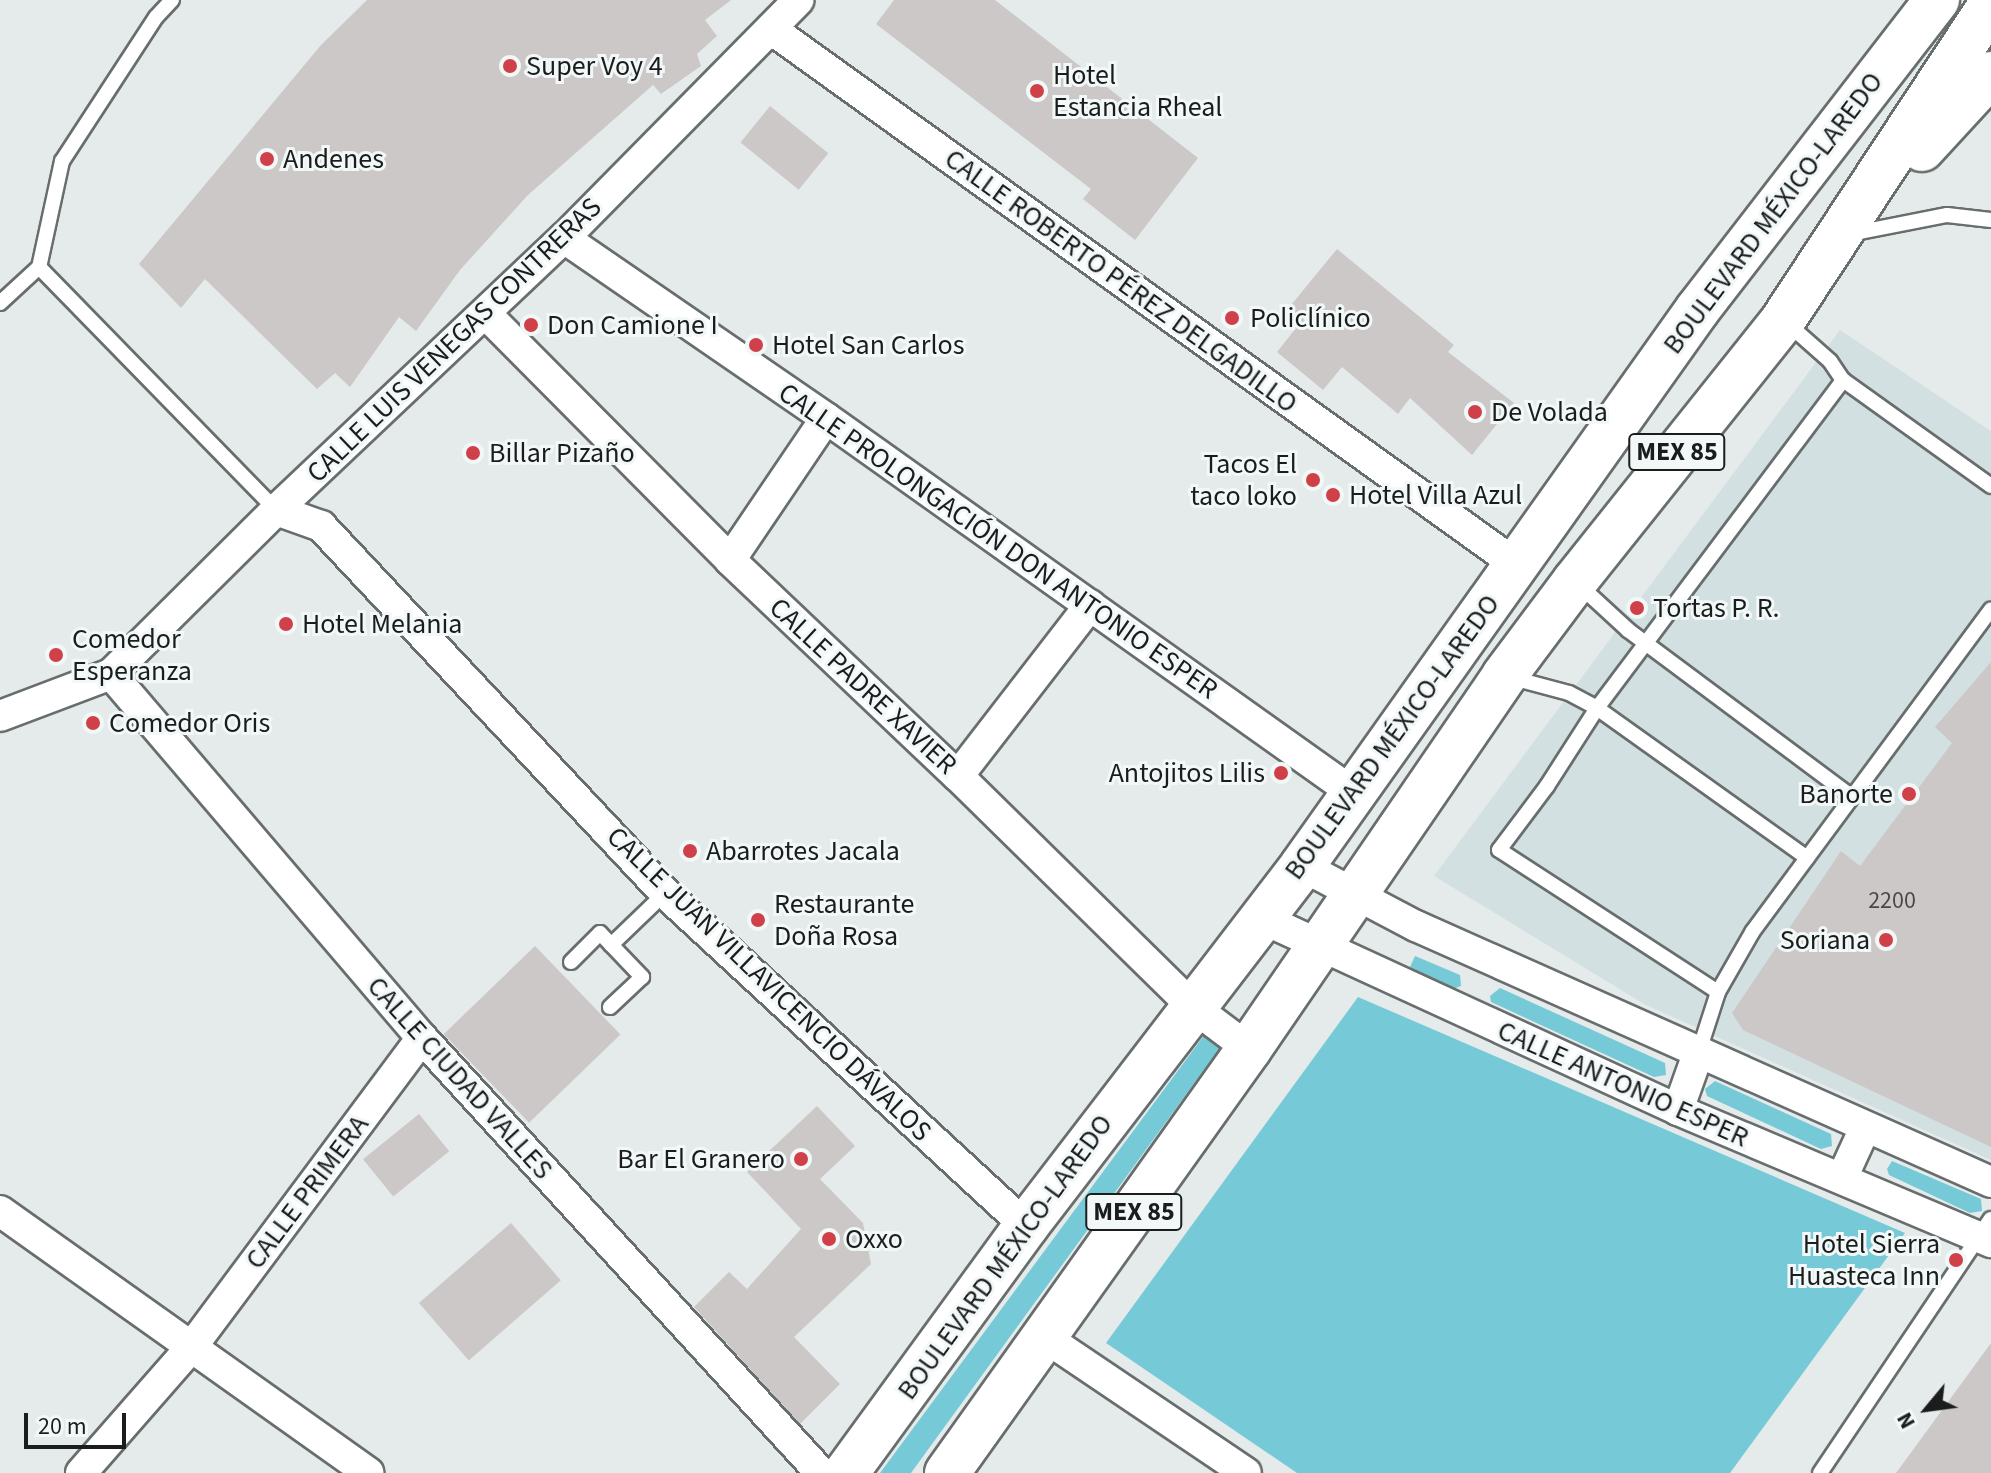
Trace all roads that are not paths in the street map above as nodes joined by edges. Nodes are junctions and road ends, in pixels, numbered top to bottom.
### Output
1 (172, 0) edge
2 (1904, 0) edge
3 (1937, 0) edge
4 (1991, 5) edge
5 (785, 10) edge
6 (731, 66) joint
7 (1991, 74) edge
8 (1991, 220) edge
9 (1841, 236) junction
10 (564, 238) junction
11 (39, 267) junction
12 (0, 303) edge
13 (1698, 309) junction
14 (485, 313) junction
15 (1783, 320) junction
16 (1843, 380) junction
17 (826, 418) junction
18 (1991, 486) edge
19 (276, 510) junction
20 (730, 560) junction
21 (1517, 565) junction
22 (1575, 581) junction
23 (1090, 605) junction
24 (1991, 609) edge
25 (1646, 643) junction
26 (111, 674) junction
27 (1504, 676) junction
28 (1597, 708) junction
29 (0, 716) edge
30 (958, 776) junction
31 (1352, 792) junction
32 (1852, 797) junction
33 (1807, 858) junction
34 (1302, 866) junction
35 (665, 893) junction
36 (1355, 893) junction
37 (1259, 917) junction
38 (611, 945) junction
39 (1317, 947) junction
40 (571, 962) dead end
41 (1718, 992) junction
42 (1192, 1006) junction
43 (610, 1007) dead end
44 (422, 1038) junction
45 (1249, 1049) junction
46 (1699, 1051) junction
47 (1678, 1110) junction
48 (1865, 1128) junction
49 (1842, 1178) junction
50 (1991, 1182) edge
51 (0, 1211) edge
52 (1026, 1226) junction
53 (1987, 1232) edge
54 (1046, 1338) junction
55 (193, 1345) junction
56 (81, 1473) edge
57 (368, 1473) edge
58 (821, 1473) edge
59 (846, 1473) edge
60 (947, 1473) edge
61 (1246, 1473) edge
62 (1820, 1473) edge

1 - 11 lane
2 - 13 main road
3 - 13 main road, BOULEVARD MÉXICO-LAREDO / MEX 85
4 - 9 main road, BOULEVARD MÉXICO-LAREDO / MEX 85
5 - 6 street, CALLE ROBERTO PÉREZ DELGADILLO
5 - 21 street, CALLE ROBERTO PÉREZ DELGADILLO
6 - 10 street, CALLE LUIS VENEGAS CONTRERAS
7 - 9 main road
8 - 9 lane
9 - 15 main road, BOULEVARD MÉXICO-LAREDO / MEX 85
10 - 14 street, CALLE LUIS VENEGAS CONTRERAS
10 - 17 street, CALLE PROLONGACIÓN DON ANTONIO ESPER
11 - 12 lane
11 - 19 lane
13 - 21 main road, BOULEVARD MÉXICO-LAREDO / MEX 85
14 - 19 street, CALLE LUIS VENEGAS CONTRERAS
14 - 20 street, CALLE PADRE XAVIER
15 - 16 lane
15 - 22 main road, BOULEVARD MÉXICO-LAREDO / MEX 85
16 - 18 lane
16 - 25 lane
17 - 20 street
17 - 23 street, CALLE PROLONGACIÓN DON ANTONIO ESPER
19 - 26 street, CALLE LUIS VENEGAS CONTRERAS
19 - 35 street, CALLE JUAN VILLAVICENCIO DÁVALOS
20 - 30 street, CALLE PADRE XAVIER
21 - 31 main road, BOULEVARD MÉXICO-LAREDO / MEX 85
22 - 25 lane
22 - 27 main road, BOULEVARD MÉXICO-LAREDO / MEX 85
23 - 30 street
23 - 31 street, CALLE PROLONGACIÓN DON ANTONIO ESPER
24 - 32 lane
25 - 28 lane
25 - 32 lane
26 - 29 street
26 - 44 street, CALLE CIUDAD VALLES
27 - 28 lane
27 - 36 main road, BOULEVARD MÉXICO-LAREDO / MEX 85
28 - 33 lane
28 - 41 lane
30 - 42 street, CALLE PADRE XAVIER
31 - 34 main road, BOULEVARD MÉXICO-LAREDO / MEX 85
32 - 33 lane
33 - 41 lane
34 - 36 street
34 - 37 main road, BOULEVARD MÉXICO-LAREDO / MEX 85
35 - 38 lane
35 - 52 street, CALLE JUAN VILLAVICENCIO DÁVALOS
36 - 39 main road, BOULEVARD MÉXICO-LAREDO / MEX 85
36 - 46 street
37 - 39 street, CALLE ANTONIO ESPER
37 - 42 main road, BOULEVARD MÉXICO-LAREDO / MEX 85
38 - 40 lane
38 - 43 lane
39 - 45 main road, BOULEVARD MÉXICO-LAREDO / MEX 85
39 - 47 street, CALLE ANTONIO ESPER
41 - 46 lane
42 - 45 street, CALLE PADRE XAVIER
42 - 52 main road, BOULEVARD MÉXICO-LAREDO / MEX 85
44 - 55 street, CALLE PRIMERA
44 - 58 street, CALLE CIUDAD VALLES
45 - 54 main road, BOULEVARD MÉXICO-LAREDO / MEX 85
46 - 47 street
46 - 48 street
47 - 49 street, CALLE ANTONIO ESPER
48 - 49 street
48 - 50 street
49 - 53 street, CALLE ANTONIO ESPER
51 - 55 street
52 - 59 main road, BOULEVARD MÉXICO-LAREDO / MEX 85
53 - 62 lane
54 - 60 main road, BOULEVARD MÉXICO-LAREDO / MEX 85
54 - 61 street
55 - 56 street, CALLE PRIMERA
55 - 57 street

